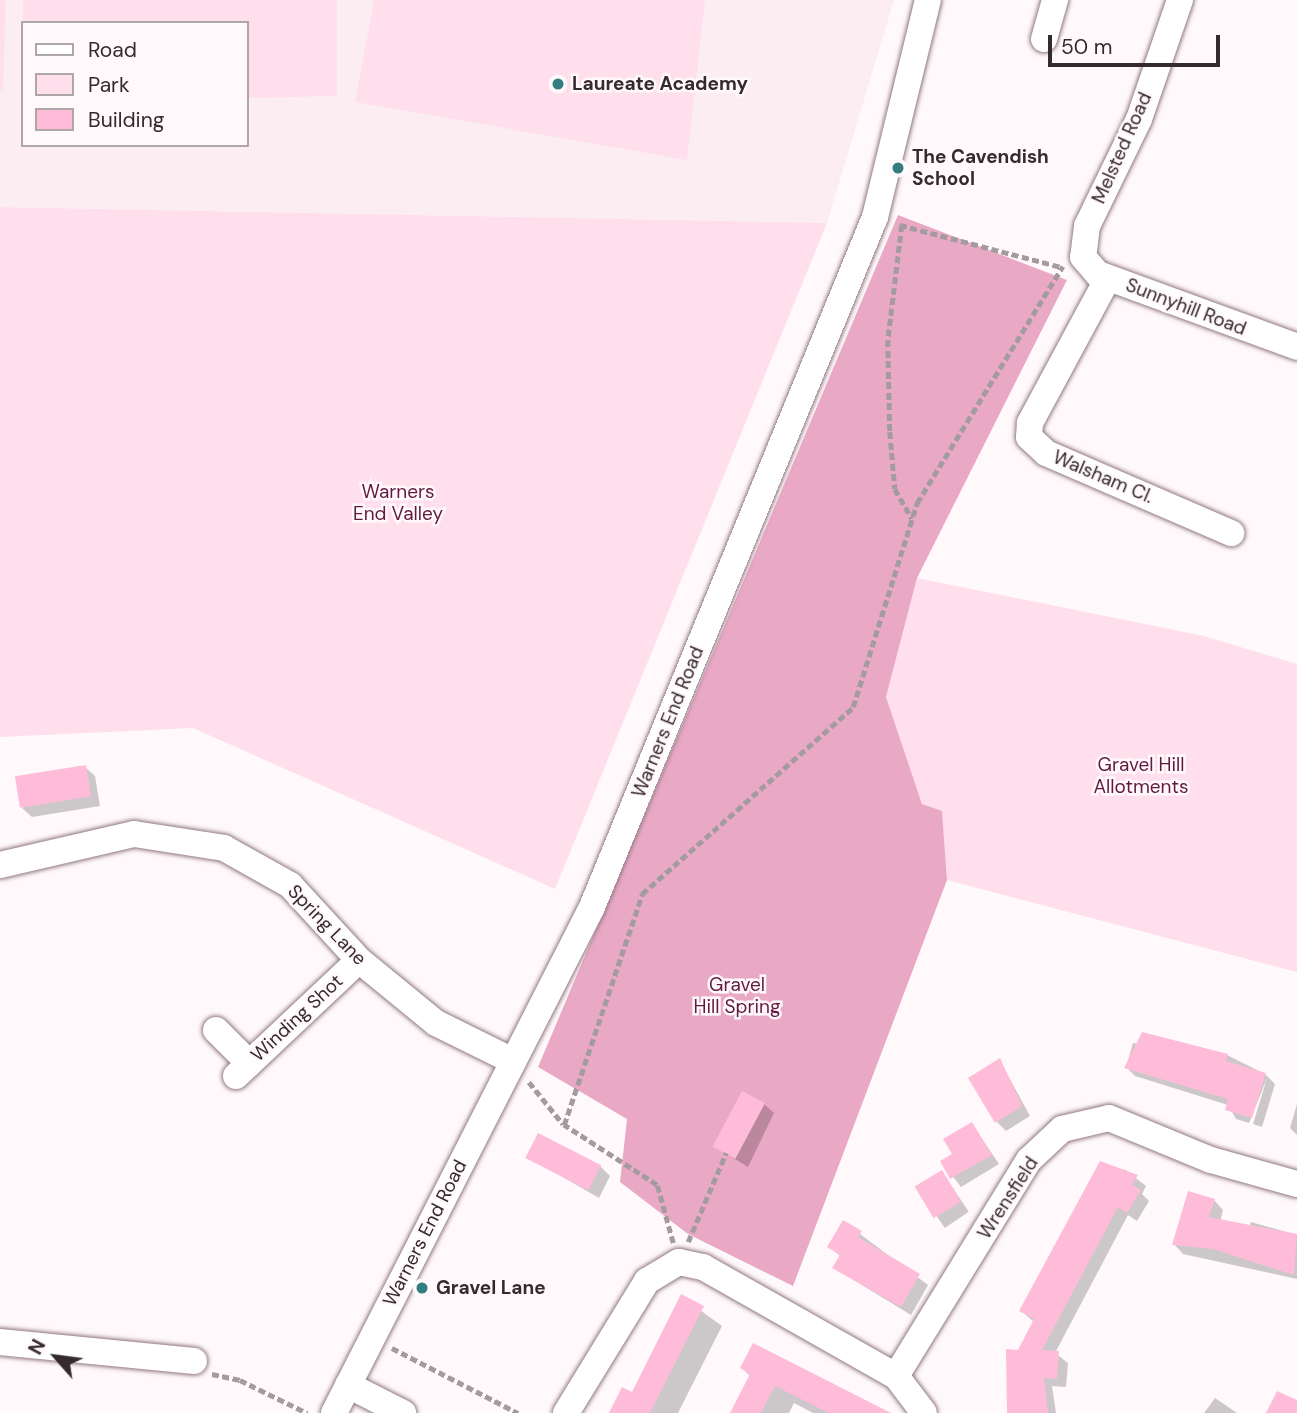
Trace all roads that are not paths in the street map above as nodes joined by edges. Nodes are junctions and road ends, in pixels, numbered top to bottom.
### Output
1 (928, 0) edge
2 (1055, 0) edge
3 (1180, 0) edge
4 (1044, 38) dead end
5 (1072, 262) joint
6 (1108, 278) junction
7 (1297, 347) edge
8 (1231, 533) dead end
9 (0, 865) edge
10 (359, 960) junction
11 (216, 1030) dead end
12 (513, 1061) junction
13 (1297, 1184) edge
14 (0, 1342) edge
15 (194, 1361) road end
16 (897, 1376) junction
17 (348, 1385) junction
18 (334, 1413) edge
19 (402, 1413) edge
20 (566, 1413) edge
21 (924, 1413) edge

1 - 12 street, Warners End Road
2 - 4 street
3 - 5 street, Melsted Road
5 - 6 street, Sunnyhill Road
6 - 7 street, Sunnyhill Road
6 - 8 street, Walsham Cl.
9 - 10 street, Spring Lane
10 - 11 street, Winding Shot
10 - 12 street, Spring Lane
12 - 17 street, Warners End Road
13 - 16 street, Wrensfield
14 - 15 street
16 - 20 street
16 - 21 street
17 - 18 street, Warners End Road
17 - 19 street

